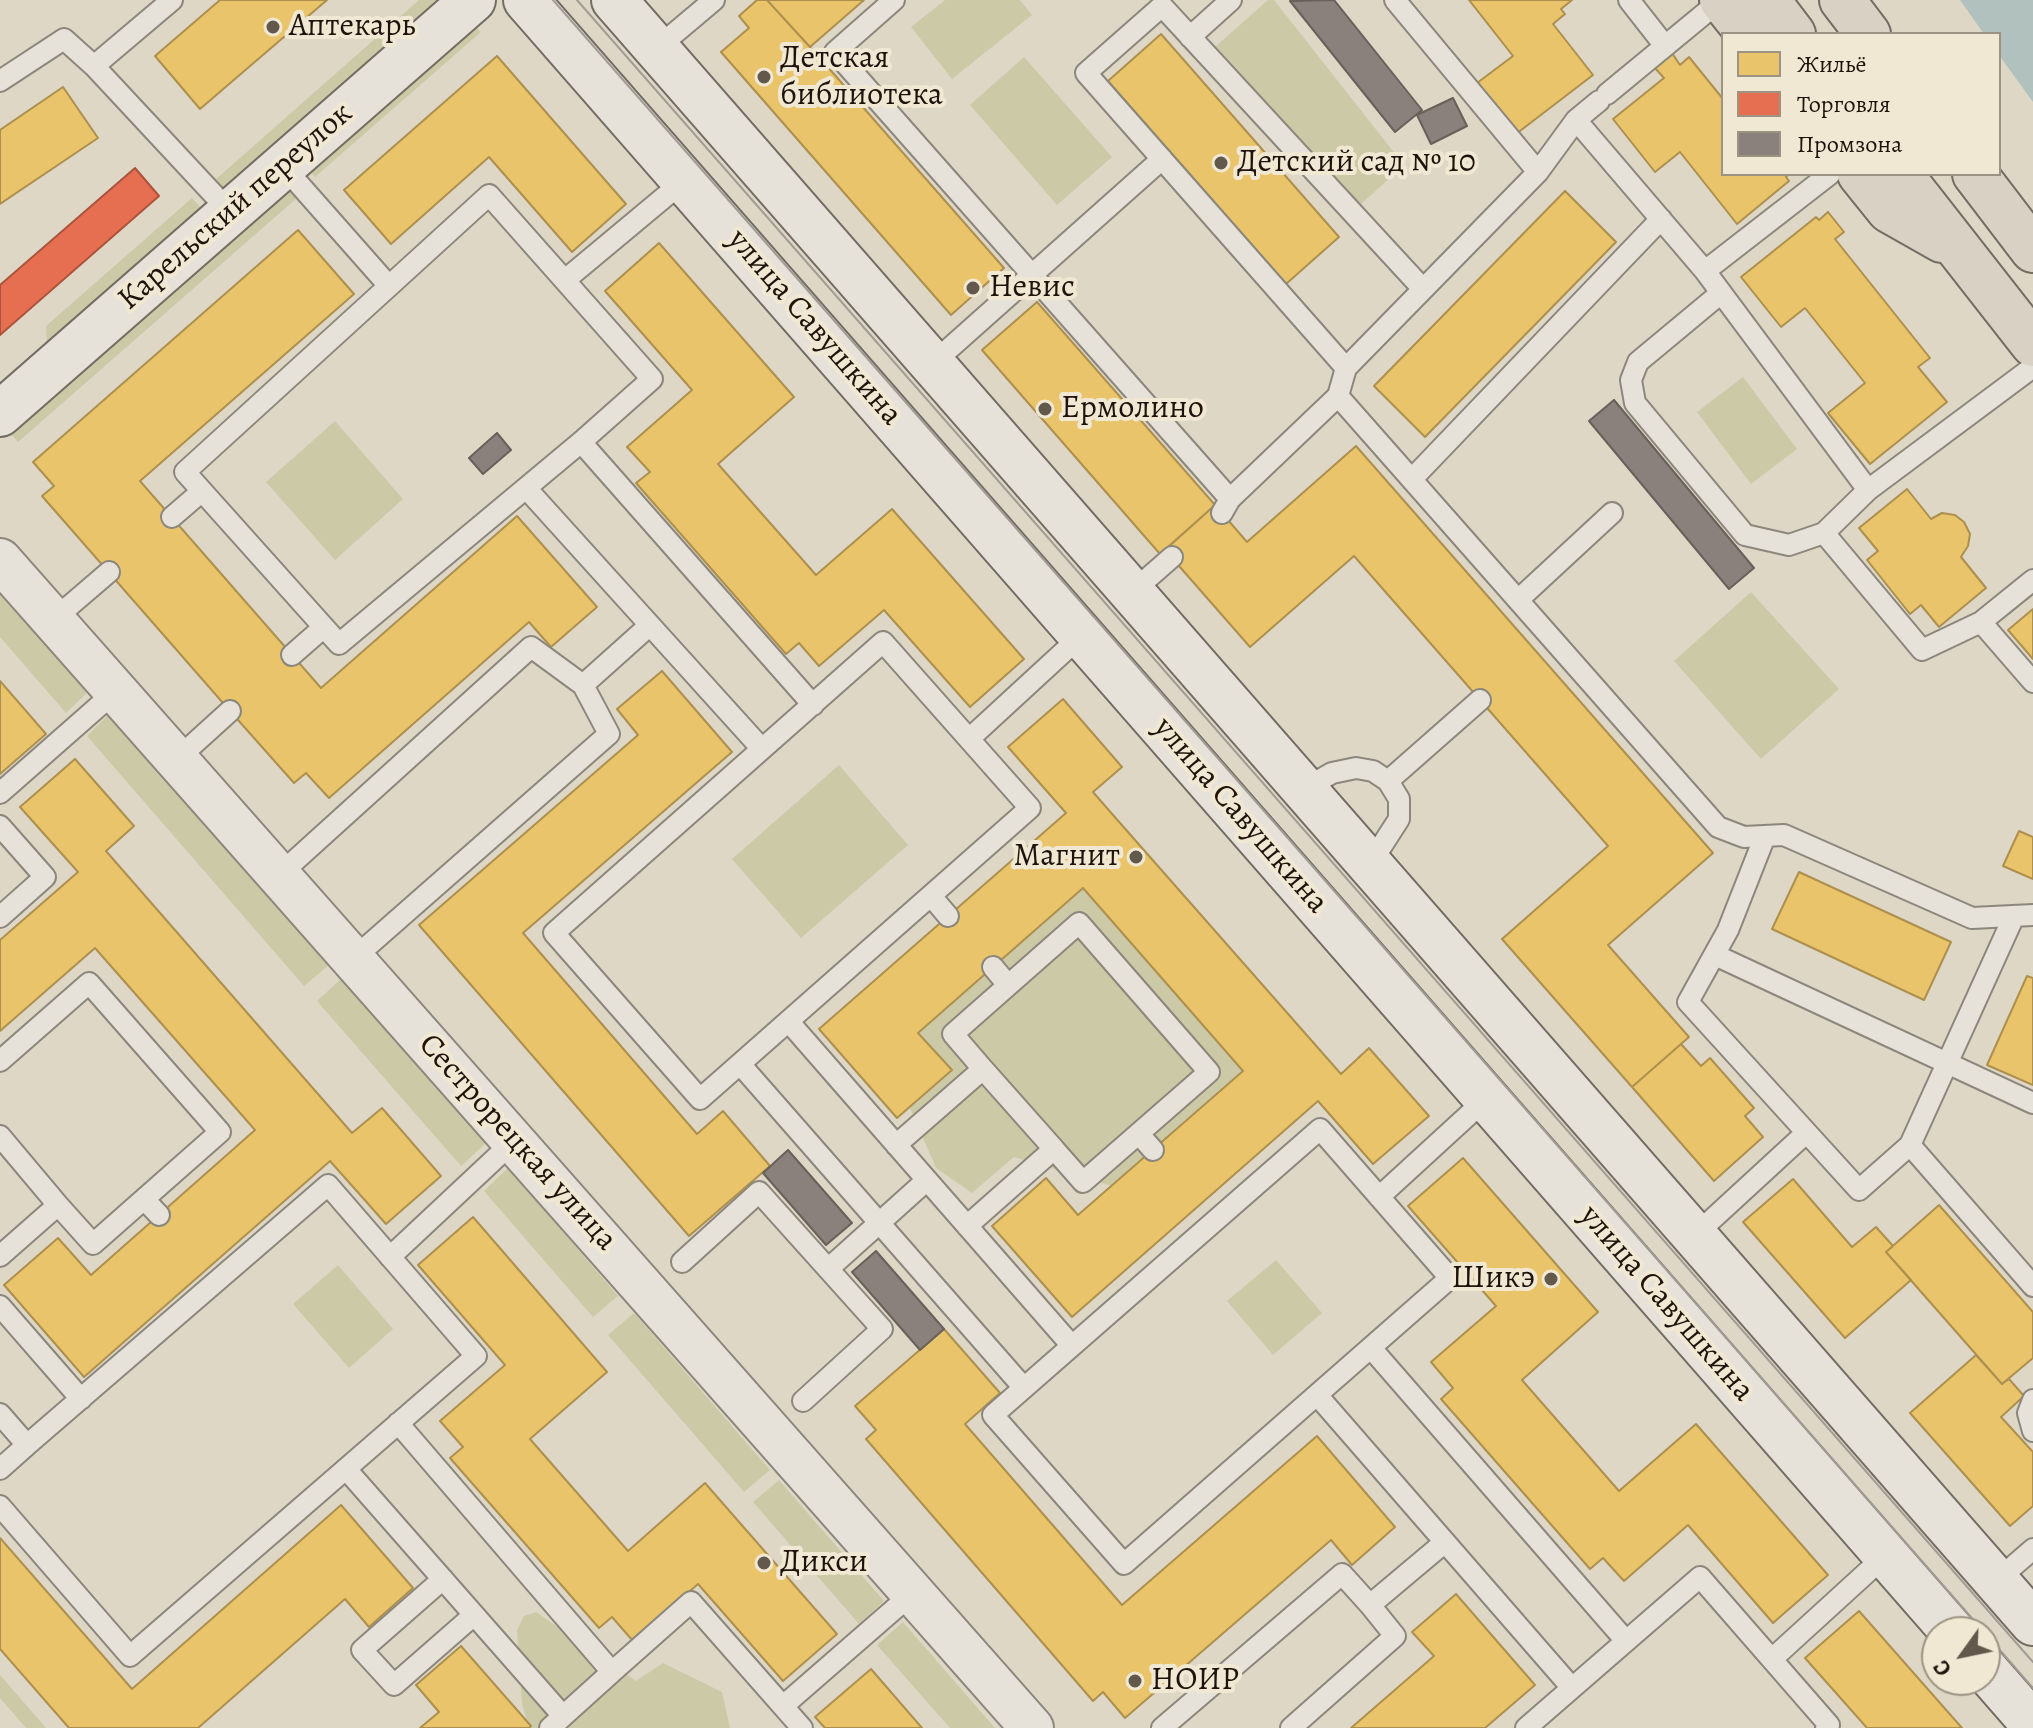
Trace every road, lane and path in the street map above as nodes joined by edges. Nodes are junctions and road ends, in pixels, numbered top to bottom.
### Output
1 (172, 0) edge
2 (473, 0) edge
3 (526, 0) edge
4 (614, 0) edge
5 (714, 0) edge
6 (894, 0) edge
7 (1231, 0) edge
8 (1395, 0) edge
9 (1629, 0) edge
10 (1722, 0) edge
11 (1767, 0) edge
12 (1842, 0) edge
13 (1747, 32) edge
14 (1791, 32) edge
15 (1866, 32) edge
16 (1190, 37) junction
17 (1665, 46) junction
18 (657, 48) junction
19 (94, 66) junction
20 (0, 81) edge
21 (1576, 120) junction
22 (1162, 159) junction
23 (283, 166) junction
24 (1538, 172) junction
25 (1827, 176) edge
26 (1862, 176) edge
27 (1902, 176) edge
28 (1977, 176) edge
29 (685, 180) junction
30 (230, 212) junction
31 (1661, 219) junction
32 (1958, 249) junction
33 (2033, 250) edge
34 (1705, 271) junction
35 (1031, 276) junction
36 (565, 280) junction
37 (389, 286) junction
38 (1423, 289) junction
39 (1721, 293) junction
40 (2033, 344) edge
41 (933, 363) junction
42 (2033, 367) edge
43 (1346, 368) junction
44 (1338, 396) junction
45 (0, 414) edge
46 (581, 442) junction
47 (1412, 479) junction
48 (526, 488) junction
49 (1868, 490) junction
50 (201, 492) junction
51 (1612, 513) dead end
52 (172, 517) dead end
53 (1824, 533) junction
54 (1172, 557) dead end
55 (0, 560) edge
56 (109, 572) dead end
57 (2033, 580) edge
58 (1132, 592) junction
59 (1518, 600) junction
60 (53, 620) junction
61 (1981, 622) junction
62 (650, 625) junction
63 (324, 627) junction
64 (1082, 635) junction
65 (292, 655) dead end
66 (2033, 682) edge
67 (583, 685) junction
68 (116, 691) junction
69 (1480, 700) dead end
70 (813, 705) junction
71 (230, 711) dead end
72 (969, 739) junction
73 (762, 749) junction
74 (177, 759) junction
75 (1388, 781) junction
76 (1304, 789) junction
77 (0, 793) edge
78 (0, 826) edge
79 (1765, 836) junction
80 (1370, 864) junction
81 (279, 875) junction
82 (931, 896) junction
83 (948, 916) dead end
84 (2023, 916) edge
85 (0, 917) edge
86 (1715, 955) junction
87 (354, 958) junction
88 (993, 967) dead end
89 (1008, 985) junction
90 (789, 1022) junction
91 (0, 1061) edge
92 (1948, 1063) junction
93 (740, 1064) junction
94 (983, 1069) junction
95 (1486, 1099) junction
96 (2033, 1103) edge
97 (1806, 1133) junction
98 (1139, 1134) junction
99 (0, 1136) edge
100 (515, 1140) junction
101 (896, 1145) junction
102 (1910, 1145) junction
103 (1054, 1149) junction
104 (1153, 1150) dead end
105 (927, 1180) junction
106 (1379, 1197) junction
107 (144, 1199) junction
108 (58, 1205) junction
109 (1200, 1205) dead end
110 (159, 1215) dead end
111 (1214, 1221) junction
112 (877, 1224) junction
113 (967, 1226) junction
114 (1694, 1236) junction
115 (0, 1256) edge
116 (390, 1257) junction
117 (682, 1262) dead end
118 (828, 1269) junction
119 (2033, 1286) edge
120 (0, 1306) edge
121 (1072, 1346) junction
122 (1371, 1348) junction
123 (1024, 1388) junction
124 (1317, 1395) junction
125 (81, 1399) junction
126 (2033, 1400) edge
127 (803, 1401) dead end
128 (0, 1414) edge
129 (398, 1423) junction
130 (2033, 1431) edge
131 (27, 1445) junction
132 (0, 1469) edge
133 (346, 1469) junction
134 (0, 1506) edge
135 (1445, 1542) junction
136 (2033, 1549) edge
137 (1886, 1555) junction
138 (443, 1579) junction
139 (1996, 1581) junction
140 (914, 1592) junction
141 (1370, 1605) junction
142 (474, 1615) junction
143 (1939, 1616) edge
144 (2033, 1623) edge
145 (1626, 1641) junction
146 (1772, 1659) junction
147 (612, 1672) junction
148 (2001, 1687) edge
149 (1572, 1688) junction
150 (783, 1706) junction
151 (556, 1722) edge
152 (2033, 1724) edge
153 (802, 1728) edge
154 (1032, 1728) edge
155 (1162, 1728) edge
156 (1291, 1728) edge
157 (1526, 1728) edge
158 (1826, 1728) edge

1 - 19 lane
2 - 23 main road, Карельский переулок
3 - 29 main road, улица Савушкина
4 - 18 main road, улица Савушкина
5 - 18 lane
6 - 35 lane
7 - 16 lane
8 - 24 lane
9 - 17 lane
10 - 13 main road
10 - 17 lane
11 - 14 main road
12 - 15 main road
16 - 22 lane
16 - 38 lane
17 - 21 lane
18 - 41 main road, улица Савушкина
19 - 20 lane
19 - 30 lane
21 - 24 lane
21 - 31 lane
22 - 35 lane
22 - 43 lane
23 - 30 main road, Карельский переулок
23 - 37 lane
24 - 38 lane
25 - 34 lane
26 - 32 main road
27 - 32 main road
28 - 33 main road
29 - 36 lane
29 - 64 main road, улица Савушкина
30 - 45 main road, Карельский переулок
31 - 34 lane
31 - 47 lane
32 - 40 main road
34 - 39 lane
35 - 41 lane
35 - 44 lane
36 - 37 lane
36 - 46 lane
37 - 50 lane
38 - 43 lane
39 - 49 lane
39 - 53 lane
41 - 58 main road, улица Савушкина
42 - 49 lane
43 - 44 lane
44 - 47 lane
46 - 48 lane
46 - 70 lane
47 - 59 lane
48 - 62 lane
48 - 63 lane
49 - 53 lane
50 - 52 lane
50 - 63 lane
51 - 59 lane
53 - 61 lane
54 - 58 lane
55 - 60 street, Сестрорецкая улица
56 - 60 lane
57 - 61 lane
58 - 76 main road, улица Савушкина
59 - 79 lane
60 - 68 street, Сестрорецкая улица
61 - 66 lane
62 - 67 lane
62 - 73 lane
63 - 65 lane
64 - 72 lane
64 - 95 main road, улица Савушкина
67 - 81 lane
67 - 87 lane
68 - 74 street, Сестрорецкая улица
68 - 77 lane
69 - 75 lane
70 - 72 lane
70 - 73 lane
71 - 74 lane
72 - 82 lane
73 - 93 lane
74 - 81 street, Сестрорецкая улица
75 - 76 lane
75 - 80 lane
76 - 80 main road, улица Савушкина
78 - 85 lane
79 - 84 lane
79 - 86 lane
80 - 114 main road, улица Савушкина
81 - 87 street, Сестрорецкая улица
82 - 83 lane
82 - 90 lane
84 - 92 lane
86 - 92 lane
86 - 97 lane
87 - 100 street, Сестрорецкая улица
88 - 89 lane
89 - 94 lane
89 - 98 lane
90 - 93 lane
90 - 101 lane
91 - 107 lane
92 - 96 lane
92 - 102 lane
93 - 112 lane
94 - 101 lane
94 - 103 lane
95 - 106 lane
95 - 137 main road, улица Савушкина
97 - 102 lane
97 - 114 lane
98 - 103 lane
98 - 104 lane
99 - 108 lane
100 - 116 lane
100 - 140 street, Сестрорецкая улица
101 - 105 lane
102 - 119 lane
103 - 113 lane
105 - 112 lane
105 - 113 lane
106 - 111 lane
106 - 122 lane
107 - 108 lane
107 - 110 lane
108 - 115 lane
109 - 111 lane
111 - 121 lane
112 - 118 lane
112 - 123 lane
113 - 121 lane
114 - 139 main road, улица Савушкина
116 - 125 lane
116 - 129 lane
117 - 118 lane
118 - 127 lane
120 - 125 lane
121 - 123 lane
122 - 124 lane
122 - 145 lane
123 - 124 lane
124 - 135 lane
125 - 131 lane
126 - 130 lane
128 - 131 lane
129 - 133 lane
129 - 147 lane
131 - 132 lane
133 - 134 lane
133 - 138 lane
135 - 141 lane
135 - 149 lane
136 - 139 lane
137 - 143 main road, улица Савушкина
137 - 146 lane
138 - 142 lane
138 - 142 lane
139 - 144 main road, улица Савушкина
140 - 150 lane
140 - 154 street, Сестрорецкая улица
141 - 155 lane
141 - 156 lane
142 - 151 lane
145 - 146 lane
145 - 149 lane
146 - 158 lane
147 - 150 lane
147 - 151 lane
148 - 152 main road
149 - 157 lane
150 - 153 lane

